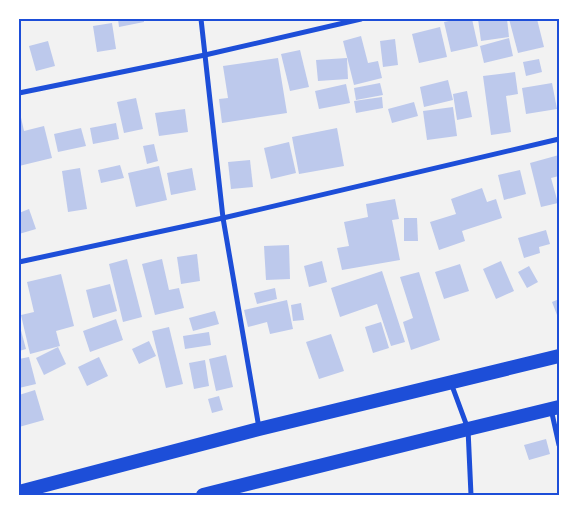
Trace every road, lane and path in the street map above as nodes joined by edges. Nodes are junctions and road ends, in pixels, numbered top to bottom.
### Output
1 (201, 19) edge
2 (361, 19) edge
3 (205, 55) junction
4 (19, 93) edge
5 (559, 139) edge
6 (223, 218) junction
7 (19, 262) edge
8 (559, 356) edge
9 (451, 382) junction
10 (555, 408) edge
11 (259, 429) junction
12 (468, 429) junction
13 (559, 445) edge
14 (19, 492) edge
15 (203, 495) edge
16 (471, 495) edge

1 - 3 street
2 - 3 street
3 - 4 street
3 - 6 street
5 - 6 street
6 - 7 street
6 - 11 street
8 - 9 highway
9 - 11 highway
9 - 12 street
10 - 12 highway
10 - 13 street
11 - 14 highway
12 - 15 highway
12 - 16 street

